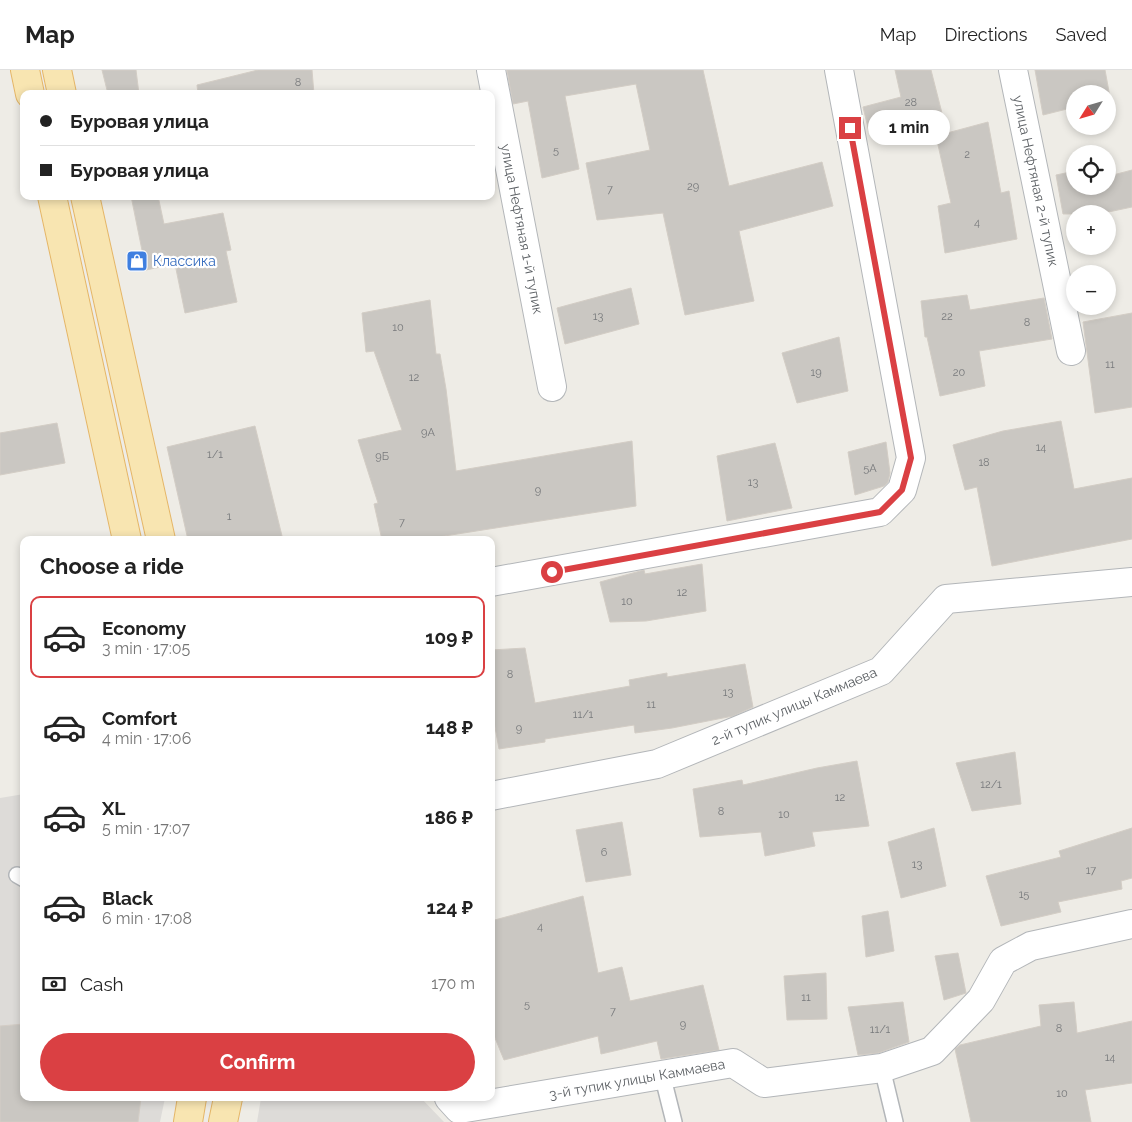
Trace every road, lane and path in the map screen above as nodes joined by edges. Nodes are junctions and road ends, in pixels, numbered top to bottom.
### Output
1 (25, 70) edge
2 (57, 70) edge
3 (491, 70) edge
4 (839, 70) edge
5 (1013, 70) edge
6 (29, 90) edge
7 (61, 90) edge
8 (495, 90) edge
9 (495, 91) edge
10 (53, 200) edge
11 (86, 200) edge
12 (1071, 351) dead end
13 (552, 387) dead end
14 (126, 536) edge
15 (160, 536) edge
16 (495, 581) edge
17 (1132, 582) edge
18 (495, 795) edge
19 (1132, 924) edge
20 (882, 1068) junction
21 (662, 1074) junction
22 (192, 1101) edge
23 (227, 1101) edge
24 (458, 1110) edge
25 (188, 1122) edge
26 (223, 1122) edge
27 (674, 1122) edge
28 (895, 1122) edge

1 - 6 main road
2 - 7 main road
3 - 8 street, улица Нефтяная 1-й тупик
4 - 16 street
5 - 12 street, улица Нефтяная 2-й тупик
9 - 13 street, улица Нефтяная 1-й тупик
10 - 14 main road
11 - 15 main road
17 - 18 street, 2-й тупик улицы Каммаева
19 - 20 street, 3-й тупик улицы Каммаева
20 - 21 street, 3-й тупик улицы Каммаева
20 - 28 lane
21 - 24 street, 3-й тупик улицы Каммаева
21 - 27 lane
22 - 25 main road
23 - 26 main road

